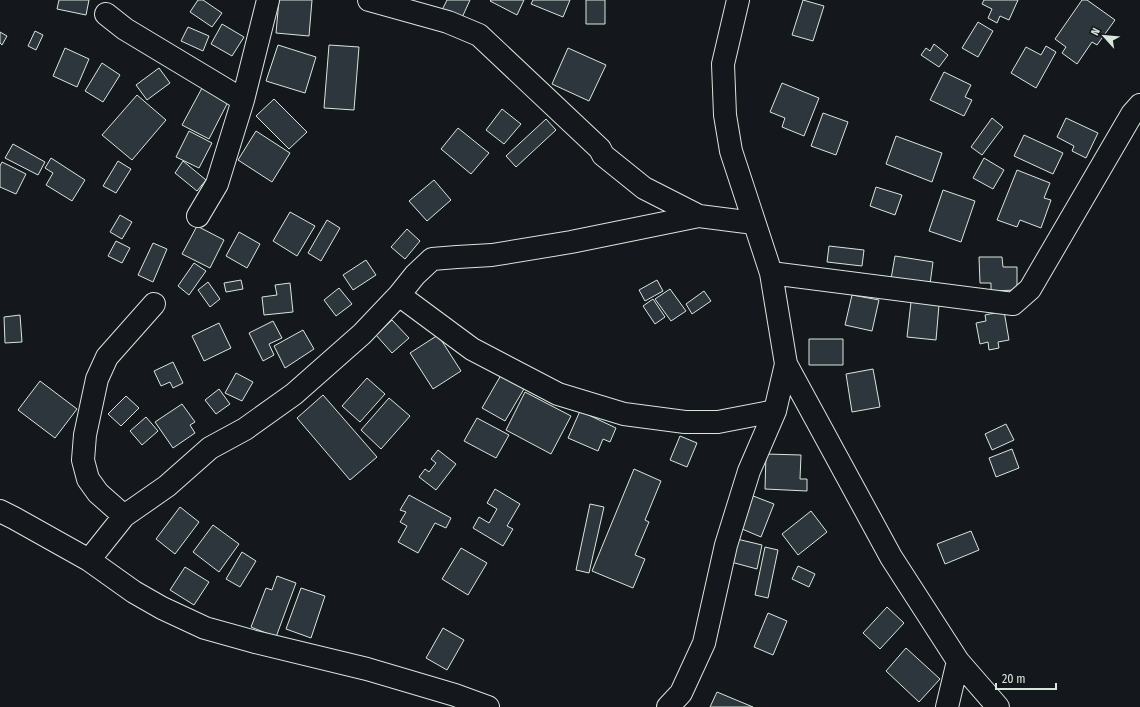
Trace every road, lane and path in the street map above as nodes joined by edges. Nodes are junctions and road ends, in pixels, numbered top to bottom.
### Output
1 (268, 0) edge
2 (369, 0) edge
3 (738, 0) edge
4 (106, 14) dead end
5 (243, 100) junction
6 (1140, 105) edge
7 (198, 216) dead end
8 (699, 216) junction
9 (754, 223) junction
10 (771, 273) junction
11 (399, 295) junction
12 (154, 304) dead end
13 (786, 364) junction
14 (775, 411) junction
15 (0, 512) edge
16 (124, 516) junction
17 (89, 560) junction
18 (958, 661) junction
19 (488, 707) edge
20 (668, 707) edge
21 (947, 707) edge
22 (998, 707) edge

1 - 5 street
2 - 8 street
3 - 9 street
4 - 5 street
5 - 7 street
6 - 10 street
8 - 9 street
8 - 11 street
9 - 10 street
10 - 13 street
11 - 14 street
11 - 16 street
12 - 16 street
13 - 14 street
13 - 18 street
14 - 20 street
15 - 17 street
16 - 17 street
17 - 19 street
18 - 21 street
18 - 22 street

